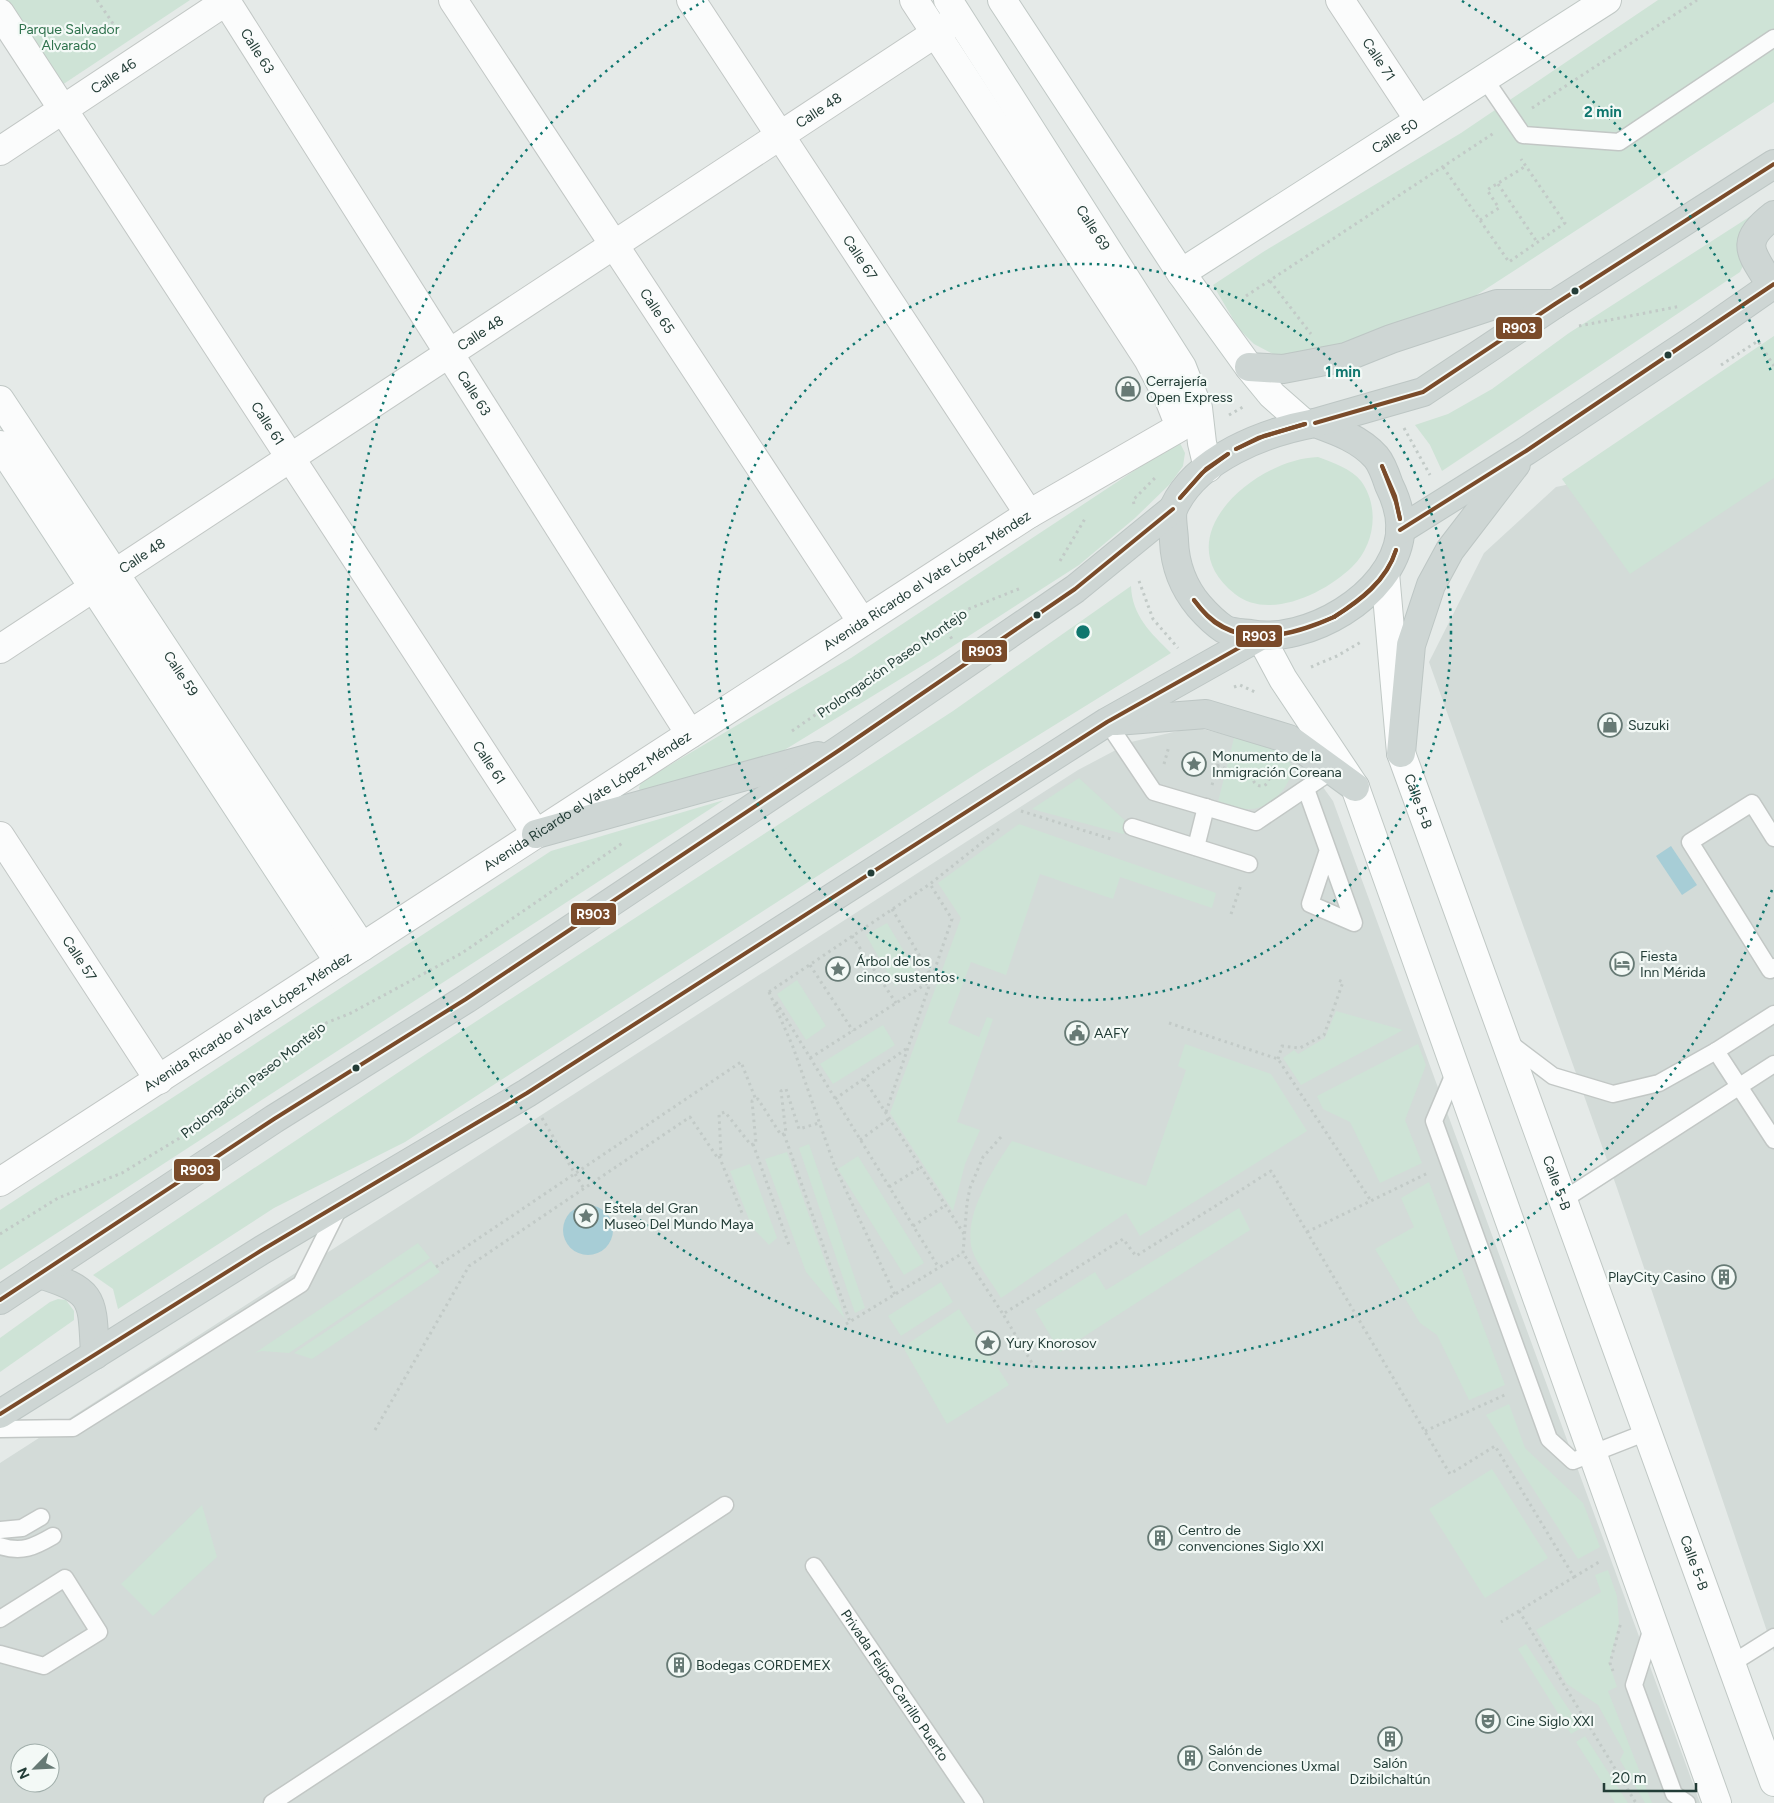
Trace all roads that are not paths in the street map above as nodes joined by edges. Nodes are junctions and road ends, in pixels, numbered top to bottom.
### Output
1 (453, 0) edge
2 (692, 0) edge
3 (914, 0) edge
4 (1002, 0) edge
5 (1340, 0) edge
6 (1607, 0) edge
7 (227, 1) edge
8 (954, 9) edge
9 (0, 13) edge
10 (936, 34) junction
11 (1774, 38) edge
12 (1484, 78) junction
13 (63, 109) junction
14 (1419, 120) junction
15 (781, 136) junction
16 (0, 151) edge
17 (1019, 160) junction
18 (1052, 162) junction
19 (1774, 164) edge
20 (1774, 215) edge
21 (615, 245) junction
22 (1181, 272) junction
23 (1773, 284) edge
24 (1555, 304) junction
25 (449, 354) junction
26 (1249, 367) junction
27 (0, 400) edge
28 (1310, 424) junction
29 (1180, 427) joint
30 (0, 445) edge
31 (1526, 451) junction
32 (290, 458) junction
33 (1208, 468) junction
34 (1173, 509) junction
35 (1029, 514) junction
36 (1400, 530) junction
37 (1385, 573) junction
38 (105, 580) junction
39 (862, 622) junction
40 (1260, 636) junction
41 (0, 649) edge
42 (1107, 722) junction
43 (690, 734) junction
44 (841, 749) junction
45 (1401, 753) junction
46 (1333, 770) junction
47 (1355, 787) junction
48 (1306, 788) junction
49 (1206, 807) junction
50 (1132, 827) dead end
51 (536, 834) junction
52 (0, 836) edge
53 (1774, 838) edge
54 (1196, 847) junction
55 (1328, 850) dead end
56 (1249, 864) dead end
57 (362, 947) junction
58 (339, 962) junction
59 (1774, 968) edge
60 (1774, 1014) edge
61 (1505, 1040) junction
62 (1716, 1051) junction
63 (1774, 1064) edge
64 (1456, 1069) junction
65 (159, 1080) junction
66 (1740, 1086) junction
67 (1774, 1140) edge
68 (3, 1173) edge
69 (1563, 1200) junction
70 (341, 1203) junction
71 (39, 1274) junction
72 (0, 1300) edge
73 (95, 1355) junction
74 (0, 1414) edge
75 (0, 1429) edge
76 (1647, 1432) junction
77 (1593, 1453) junction
78 (725, 1505) dead end
79 (41, 1517) dead end
80 (0, 1530) edge
81 (53, 1536) dead end
82 (0, 1546) edge
83 (814, 1566) dead end
84 (0, 1619) edge
85 (1653, 1623) junction
86 (1774, 1637) edge
87 (0, 1654) edge
88 (1731, 1664) junction
89 (1774, 1782) edge
90 (272, 1803) edge
91 (976, 1803) edge
92 (1687, 1803) edge
93 (1717, 1803) edge

1 - 21 street, Calle 65
2 - 15 street, Calle 67
3 - 10 street, Calle 69
4 - 22 street
5 - 14 street, Calle 71
6 - 12 street, Calle 50
7 - 13 street, Calle 46
7 - 25 street, Calle 63
8 - 10 street, Calle 48
8 - 18 street, Calle 69
9 - 13 street, Calle 61
10 - 15 street, Calle 48
10 - 17 street, Calle 69
11 - 12 lane
12 - 14 street, Calle 50
13 - 16 street, Calle 46
13 - 32 street, Calle 61
14 - 22 street, Calle 50
15 - 21 street, Calle 48
15 - 35 street, Calle 67
17 - 18 street
17 - 29 street, Calle 69
18 - 33 street, Calle 69
19 - 24 main road
20 - 23 main road
21 - 25 street, Calle 48
21 - 39 street, Calle 65
22 - 26 street
23 - 31 main road
24 - 26 main road
24 - 28 main road
25 - 32 street, Calle 48
25 - 43 street, Calle 63
26 - 28 street
27 - 38 street, Calle 59
28 - 33 main road
28 - 36 main road
29 - 35 street, Avenida Ricardo el Vate López Méndez
30 - 38 street, Calle 59
31 - 36 main road
31 - 45 main road
32 - 38 street, Calle 48
32 - 51 street, Calle 61
33 - 34 main road
34 - 40 main road
34 - 44 main road
35 - 39 street, Avenida Ricardo el Vate López Méndez
36 - 37 main road
37 - 40 main road
37 - 45 street, Calle 5-B
38 - 41 street, Calle 48
38 - 57 street, Calle 59
38 - 58 street, Calle 59
39 - 43 street, Avenida Ricardo el Vate López Méndez
40 - 42 main road
40 - 47 street
42 - 46 main road
42 - 49 lane
42 - 70 main road
43 - 51 street, Avenida Ricardo el Vate López Méndez
44 - 51 main road
44 - 71 main road
45 - 61 street, Calle 5-B
46 - 47 main road
46 - 48 lane
47 - 64 street
48 - 49 lane
48 - 55 lane
49 - 54 lane
50 - 54 lane
51 - 57 street, Avenida Ricardo el Vate López Méndez
52 - 65 street, Calle 57
53 - 59 lane
54 - 56 lane
57 - 58 street, Avenida Ricardo el Vate López Méndez
58 - 65 street, Avenida Ricardo el Vate López Méndez
60 - 62 lane
61 - 62 lane
61 - 69 street, Calle 5-B
62 - 66 lane
63 - 66 lane
64 - 77 street
64 - 77 lane
65 - 68 street, Avenida Ricardo el Vate López Méndez
66 - 67 lane
66 - 69 lane
69 - 76 street, Calle 5-B
70 - 73 main road
70 - 75 lane
71 - 72 main road
71 - 73 main road
73 - 74 main road
76 - 77 lane
76 - 88 street, Calle 5-B
77 - 85 street
78 - 90 lane
79 - 80 lane
81 - 82 lane
83 - 91 lane, Privada Felipe Carrillo Puerto
84 - 87 lane
85 - 92 lane
85 - 93 street
86 - 88 lane
88 - 89 street, Calle 5-B

